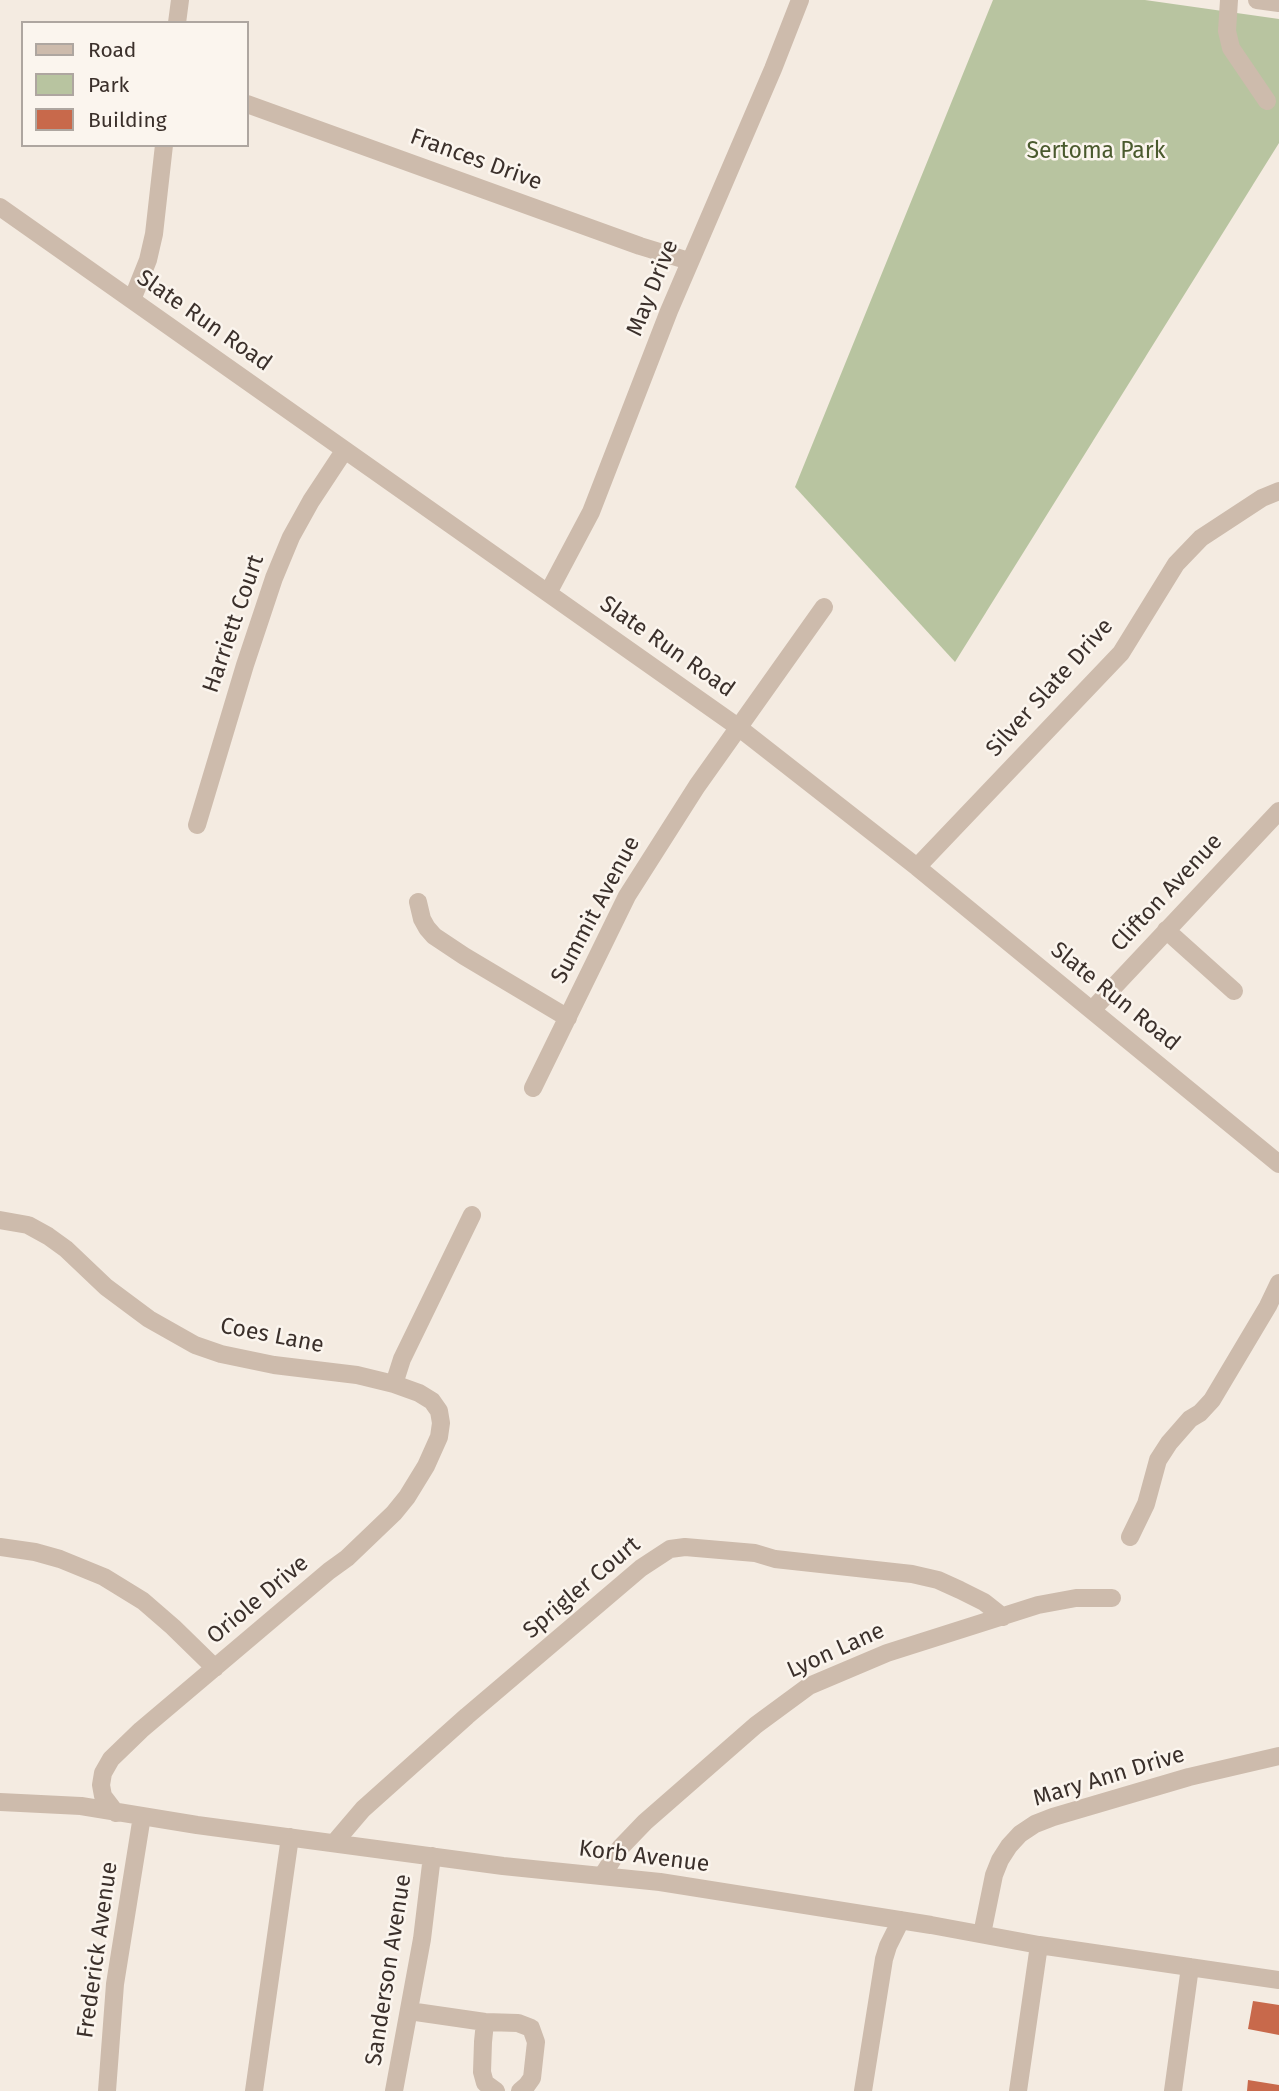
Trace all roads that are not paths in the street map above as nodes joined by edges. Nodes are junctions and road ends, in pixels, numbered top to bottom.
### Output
1 (180, 0) edge
2 (800, 0) edge
3 (1228, 0) edge
4 (1257, 0) edge
5 (1279, 3) edge
6 (177, 21) edge
7 (1267, 101) dead end
8 (248, 104) edge
9 (164, 147) edge
10 (0, 207) edge
11 (690, 261) junction
12 (132, 300) junction
13 (344, 451) junction
14 (1279, 491) edge
15 (548, 593) junction
16 (824, 607) dead end
17 (738, 727) junction
18 (1279, 811) edge
19 (197, 825) dead end
20 (917, 867) junction
21 (418, 902) dead end
22 (1166, 930) junction
23 (1234, 992) dead end
24 (1092, 1010) junction
25 (568, 1018) junction
26 (533, 1088) dead end
27 (1279, 1164) edge
28 (472, 1215) dead end
29 (0, 1220) edge
30 (1279, 1283) edge
31 (1273, 1310) edge
32 (394, 1384) junction
33 (439, 1411) joint
34 (1130, 1537) dead end
35 (0, 1547) edge
36 (1112, 1598) dead end
37 (1003, 1617) junction
38 (215, 1668) junction
39 (1279, 1756) edge
40 (0, 1802) edge
41 (116, 1812) junction
42 (142, 1816) junction
43 (290, 1837) junction
44 (334, 1843) junction
45 (432, 1856) junction
46 (602, 1876) junction
47 (901, 1920) junction
48 (982, 1934) junction
49 (1039, 1945) junction
50 (1190, 1967) junction
51 (1279, 1980) edge
52 (409, 2011) junction
53 (485, 2022) junction
54 (107, 2091) edge
55 (254, 2091) edge
56 (394, 2091) edge
57 (496, 2091) edge
58 (520, 2091) edge
59 (863, 2091) edge
60 (1018, 2091) edge
61 (1173, 2091) edge

1 - 6 street
2 - 11 street, May Drive
3 - 7 street
4 - 5 street
8 - 11 street, Frances Drive
9 - 12 street
10 - 12 street, Slate Run Road
11 - 15 street, May Drive
12 - 13 street, Slate Run Road
13 - 15 street, Slate Run Road
13 - 19 street, Harriett Court
14 - 20 street, Silver Slate Drive
15 - 17 street, Slate Run Road
16 - 17 street, Summit Avenue
17 - 20 street, Slate Run Road
17 - 25 street, Summit Avenue
18 - 22 street, Clifton Avenue
20 - 24 street, Slate Run Road
21 - 25 street
22 - 23 street
22 - 24 street, Clifton Avenue
24 - 27 street, Slate Run Road
25 - 26 street, Summit Avenue
28 - 32 street
29 - 32 street, Coes Lane
30 - 31 street
31 - 34 street
32 - 33 street, Coes Lane
33 - 38 street, Oriole Drive
35 - 38 street
36 - 37 street, Lyon Lane
37 - 44 street, Sprigler Court
37 - 46 street, Lyon Lane
38 - 41 street, Oriole Drive
39 - 48 street, Mary Ann Drive
40 - 41 street, Korb Avenue
41 - 42 street, Korb Avenue
42 - 43 street, Korb Avenue
42 - 54 street, Frederick Avenue
43 - 44 street, Korb Avenue
43 - 55 street
44 - 45 street, Korb Avenue
45 - 46 street, Korb Avenue
45 - 52 street, Sanderson Avenue
46 - 47 street, Korb Avenue
47 - 48 street, Korb Avenue
47 - 59 street
48 - 49 street, Korb Avenue
49 - 50 street, Korb Avenue
49 - 60 street
50 - 51 street, Korb Avenue
50 - 61 street
52 - 53 street
52 - 56 street, Sanderson Avenue
53 - 57 street
53 - 58 street

